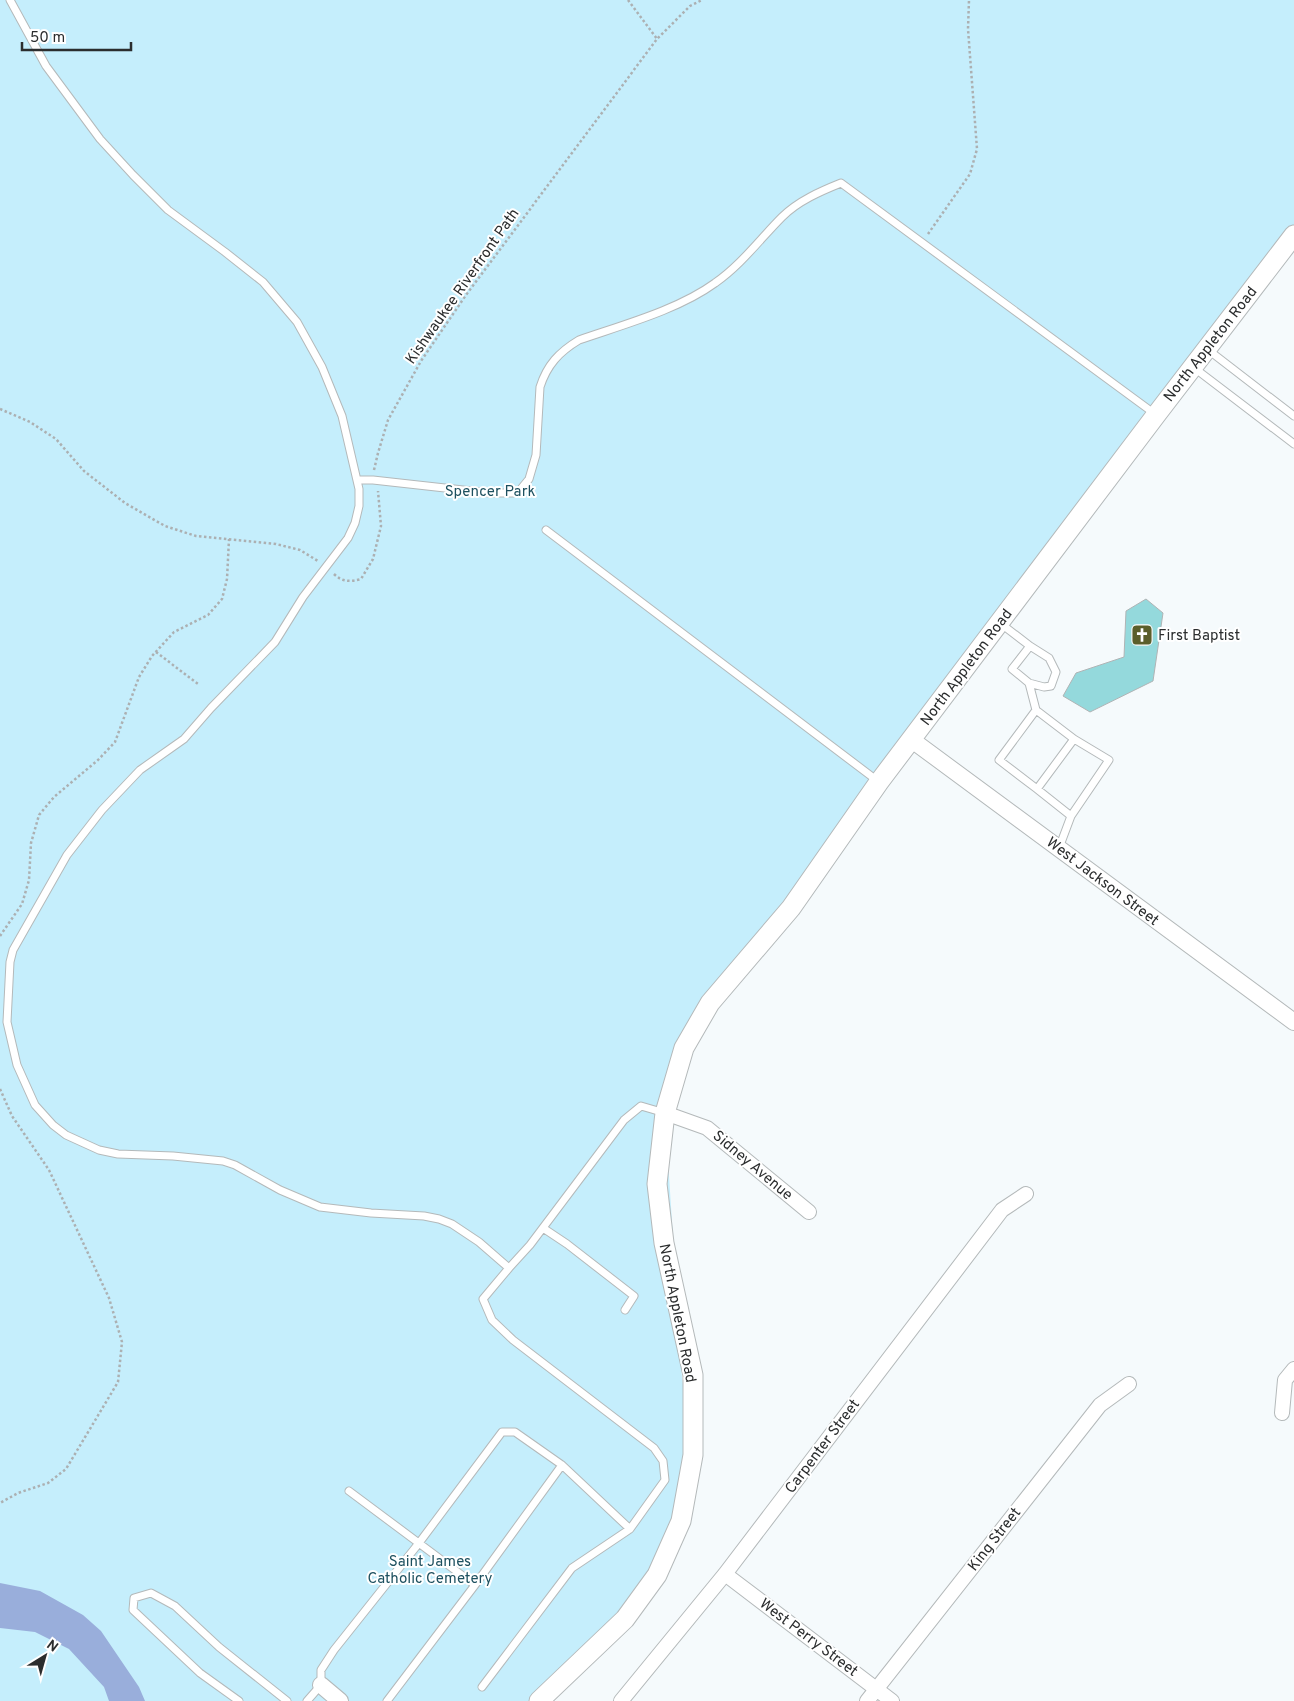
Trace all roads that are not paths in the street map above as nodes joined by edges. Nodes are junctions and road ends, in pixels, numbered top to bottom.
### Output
1 (10, 0) edge
2 (1294, 235) edge
3 (1207, 349) junction
4 (1193, 366) junction
5 (1156, 415) junction
6 (1294, 416) edge
7 (1294, 444) edge
8 (358, 480) junction
9 (546, 530) dead end
10 (1000, 622) junction
11 (1030, 646) junction
12 (1030, 683) junction
13 (1036, 710) junction
14 (1074, 739) junction
15 (912, 740) junction
16 (879, 782) junction
17 (1037, 789) junction
18 (1071, 816) junction
19 (1059, 848) junction
20 (1294, 1022) edge
21 (665, 1113) junction
22 (1026, 1194) dead end
23 (809, 1212) dead end
24 (543, 1228) junction
25 (508, 1268) junction
26 (625, 1310) dead end
27 (1294, 1369) edge
28 (1129, 1384) dead end
29 (1282, 1413) dead end
30 (562, 1465) junction
31 (349, 1491) dead end
32 (630, 1529) junction
33 (419, 1543) junction
34 (725, 1574) junction
35 (476, 1585) junction
36 (321, 1685) junction
37 (482, 1687) dead end
38 (876, 1689) junction
39 (239, 1701) edge
40 (287, 1701) edge
41 (307, 1701) edge
42 (340, 1701) edge
43 (387, 1701) edge
44 (539, 1701) edge
45 (621, 1701) edge
46 (867, 1701) edge
47 (892, 1701) edge

1 - 8 lane
2 - 3 main road, North Appleton Road
3 - 4 main road, North Appleton Road
3 - 6 lane
4 - 5 main road, North Appleton Road
4 - 7 lane
5 - 8 lane
5 - 10 main road, North Appleton Road
8 - 25 lane
9 - 16 lane
10 - 11 lane
10 - 15 main road, North Appleton Road
11 - 12 lane
11 - 12 lane
12 - 13 lane
13 - 14 lane
13 - 17 lane
14 - 17 lane
14 - 18 lane
15 - 16 main road, North Appleton Road
15 - 19 street, West Jackson Street
16 - 21 main road, North Appleton Road
17 - 18 lane
18 - 19 lane
19 - 20 street, West Jackson Street
21 - 23 street, Sidney Avenue
21 - 24 lane
21 - 44 main road, North Appleton Road
22 - 34 street, Carpenter Street
24 - 25 lane
24 - 26 lane
25 - 32 lane
27 - 29 street
28 - 38 street, King Street
30 - 32 lane
30 - 33 lane
30 - 35 lane
31 - 33 lane
32 - 37 lane
33 - 35 lane
33 - 36 lane
34 - 38 street, West Perry Street
34 - 45 street, Carpenter Street
35 - 43 lane
36 - 41 lane
36 - 42 street
38 - 46 street, King Street
38 - 47 street, West Perry Street
39 - 40 lane

